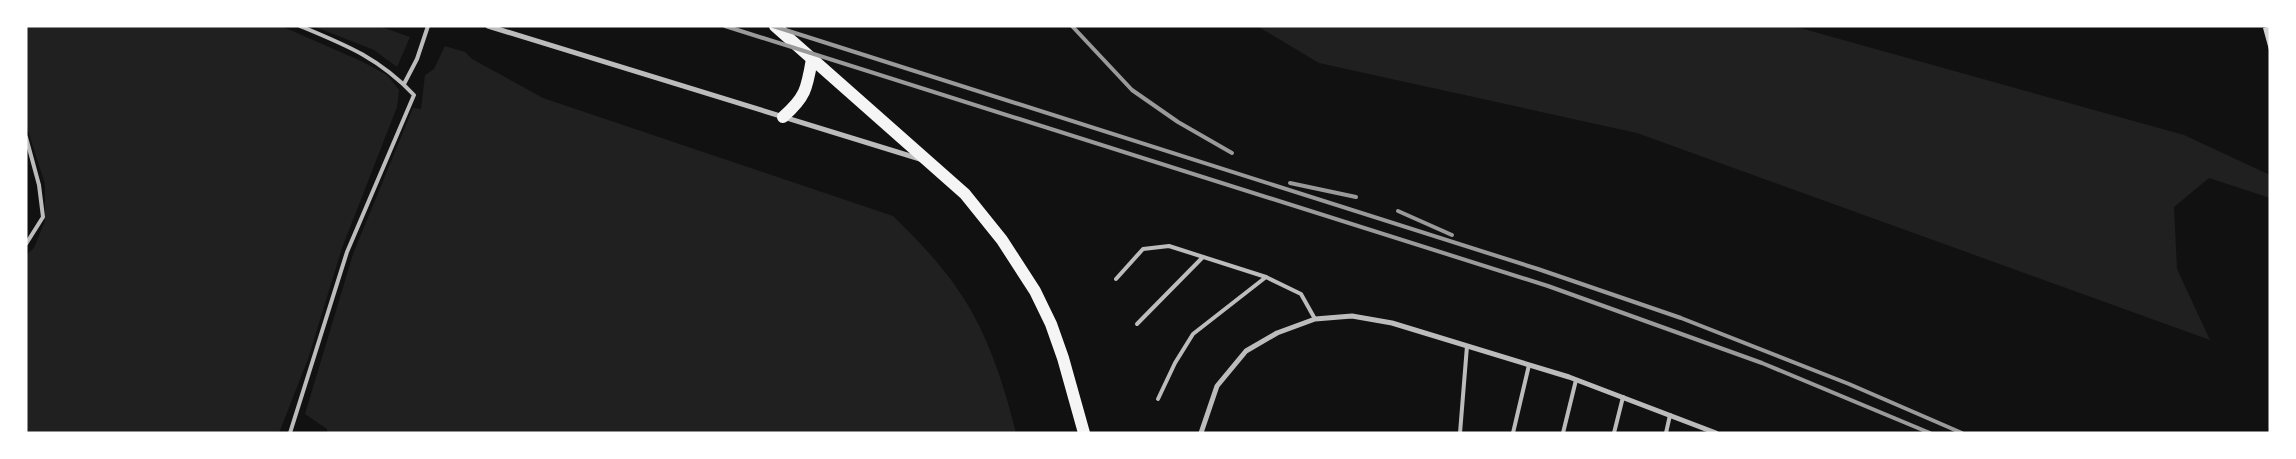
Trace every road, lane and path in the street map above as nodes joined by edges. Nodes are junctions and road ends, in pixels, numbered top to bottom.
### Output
1 (300, 26) edge
2 (428, 26) edge
3 (488, 26) edge
4 (775, 26) edge
5 (812, 59) junction
6 (404, 84) junction
7 (783, 117) junction
8 (26, 136) edge
9 (928, 162) junction
10 (26, 244) edge
11 (1204, 257) junction
12 (1266, 277) junction
13 (1116, 279) dead end
14 (1316, 319) junction
15 (1137, 324) dead end
16 (1467, 346) junction
17 (1530, 365) junction
18 (1576, 380) junction
19 (1623, 397) junction
20 (1158, 399) dead end
21 (1670, 415) junction
22 (290, 433) edge
23 (1084, 433) edge
24 (1201, 433) edge
25 (1460, 433) edge
26 (1513, 433) edge
27 (1563, 433) edge
28 (1614, 433) edge
29 (1666, 433) edge
30 (1716, 433) edge

1 - 6 lane
2 - 6 lane
3 - 7 street
4 - 5 main road
5 - 7 main road
5 - 9 main road
6 - 22 lane
7 - 9 street
8 - 10 lane
9 - 23 main road
11 - 12 lane
11 - 13 lane
11 - 15 lane
12 - 14 lane
12 - 20 lane
14 - 16 street
14 - 24 street
16 - 17 street
16 - 25 lane
17 - 18 street
17 - 26 lane
18 - 19 street
18 - 27 lane
19 - 21 street
19 - 28 lane
21 - 29 lane
21 - 30 street

